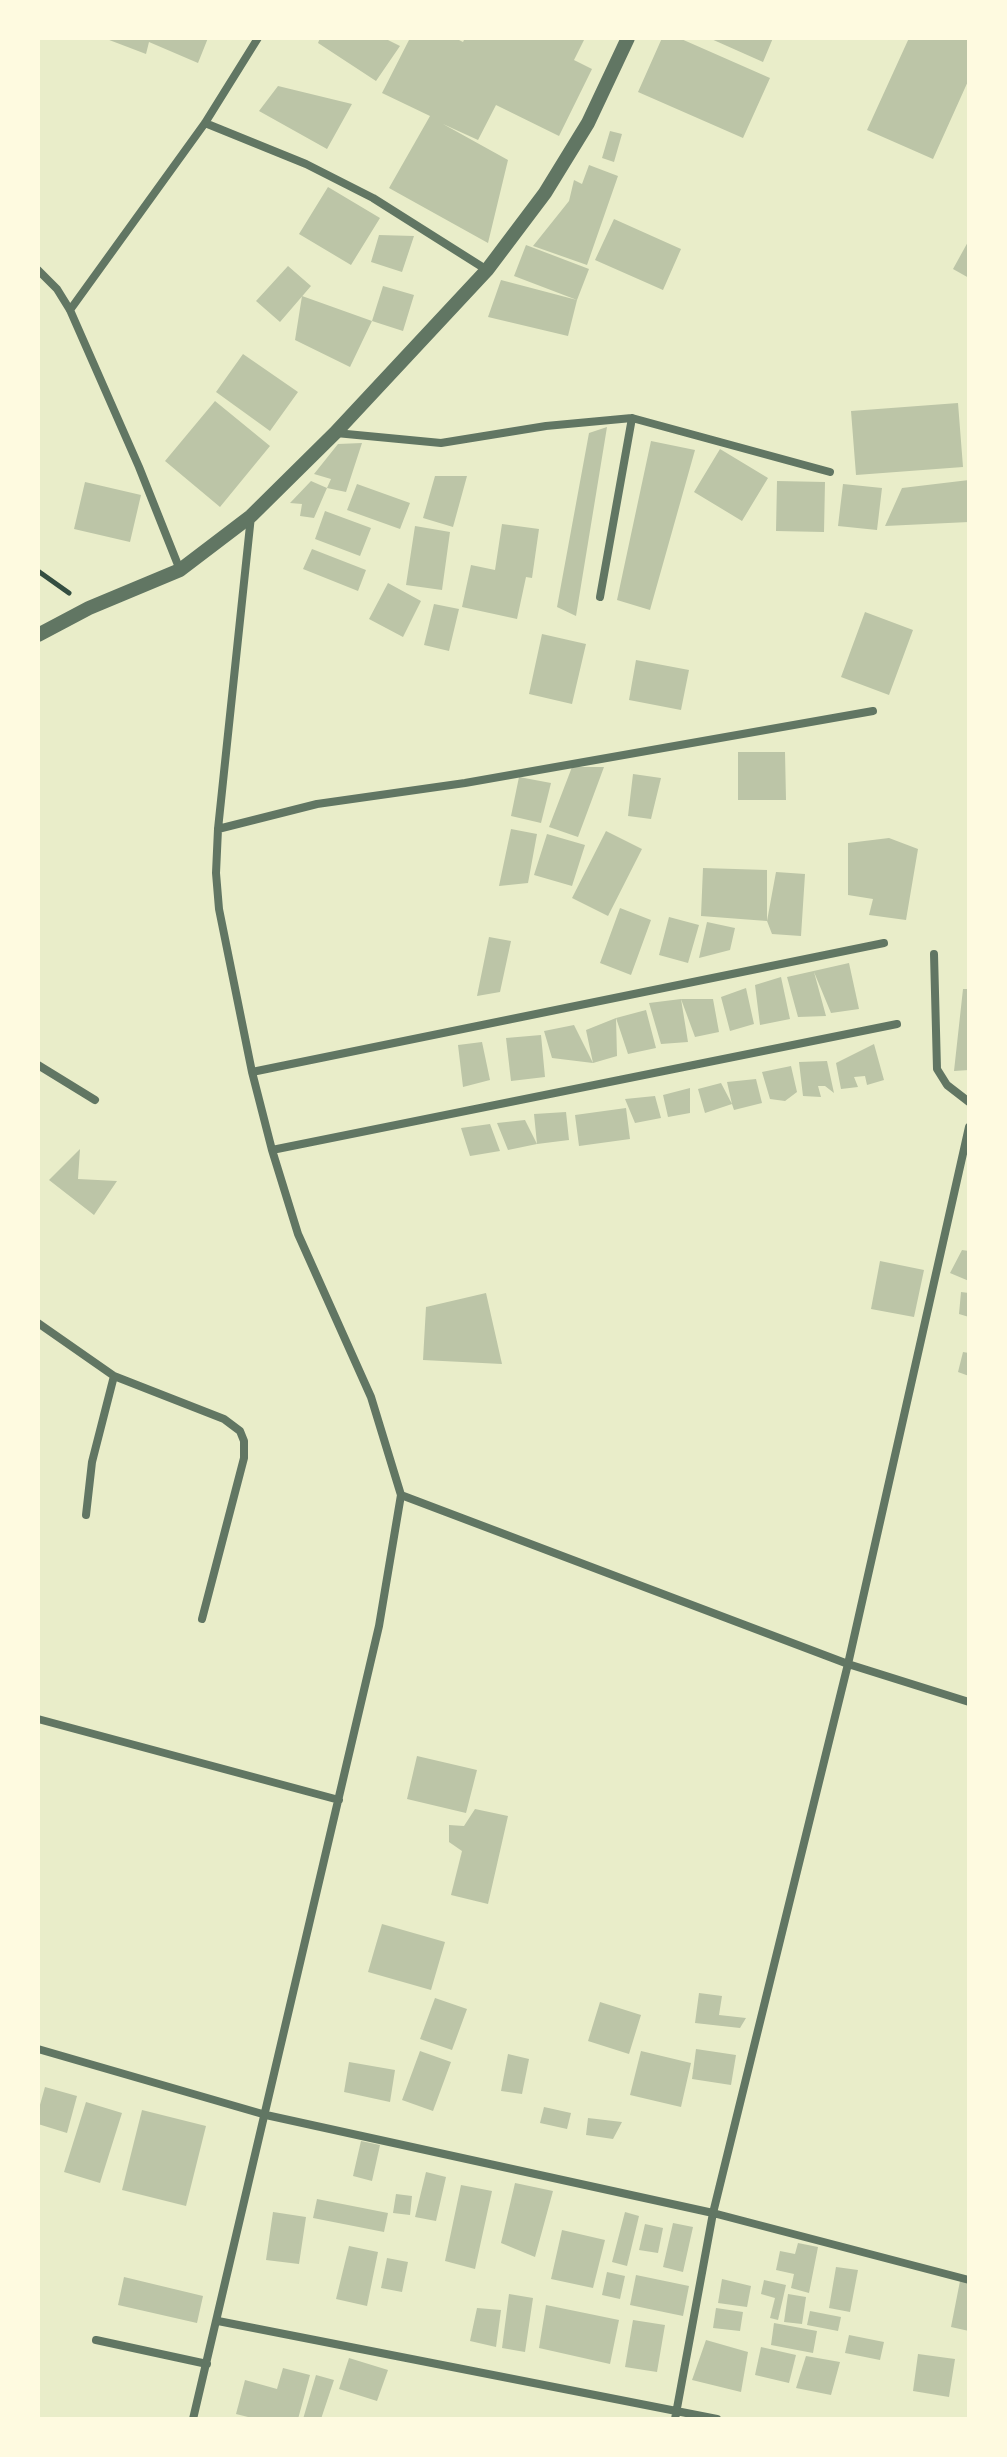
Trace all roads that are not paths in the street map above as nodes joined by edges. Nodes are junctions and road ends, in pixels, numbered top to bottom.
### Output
1 (258, 38) edge
2 (628, 38) edge
3 (205, 123) junction
4 (38, 270) edge
5 (487, 270) junction
6 (70, 310) junction
7 (632, 418) junction
8 (335, 433) junction
9 (830, 472) dead end
10 (251, 516) junction
11 (180, 570) junction
12 (600, 597) dead end
13 (38, 635) edge
14 (873, 711) dead end
15 (218, 829) junction
16 (884, 943) dead end
17 (934, 954) dead end
18 (897, 1024) dead end
19 (38, 1065) edge
20 (252, 1072) junction
21 (95, 1100) dead end
22 (969, 1102) edge
23 (969, 1127) edge
24 (272, 1150) junction
25 (38, 1323) edge
26 (114, 1376) junction
27 (401, 1495) junction
28 (86, 1515) dead end
29 (202, 1619) dead end
30 (848, 1664) junction
31 (969, 1702) edge
32 (38, 1719) edge
33 (339, 1800) junction
34 (38, 2049) edge
35 (266, 2115) junction
36 (713, 2213) junction
37 (969, 2280) edge
38 (218, 2321) junction
39 (96, 2340) dead end
40 (207, 2364) junction
41 (676, 2416) edge
42 (193, 2419) edge
43 (717, 2419) edge

1 - 3 street
2 - 5 street
3 - 5 street
3 - 6 street
4 - 6 street
5 - 8 street
6 - 11 street
7 - 8 street
7 - 9 street
7 - 12 street
8 - 10 street
10 - 11 street
10 - 15 street
11 - 13 street
14 - 15 street
15 - 20 street
16 - 20 street
17 - 22 street
18 - 24 street
19 - 21 street
20 - 24 street
23 - 30 street
24 - 27 street
25 - 26 street
26 - 28 street
26 - 29 street
27 - 30 street
27 - 33 street
30 - 31 street
30 - 36 street
32 - 33 street
33 - 35 street
34 - 35 street
35 - 36 street
35 - 38 street
36 - 37 street
36 - 41 street
38 - 40 street
38 - 41 street
39 - 40 street
40 - 42 street
41 - 43 street

